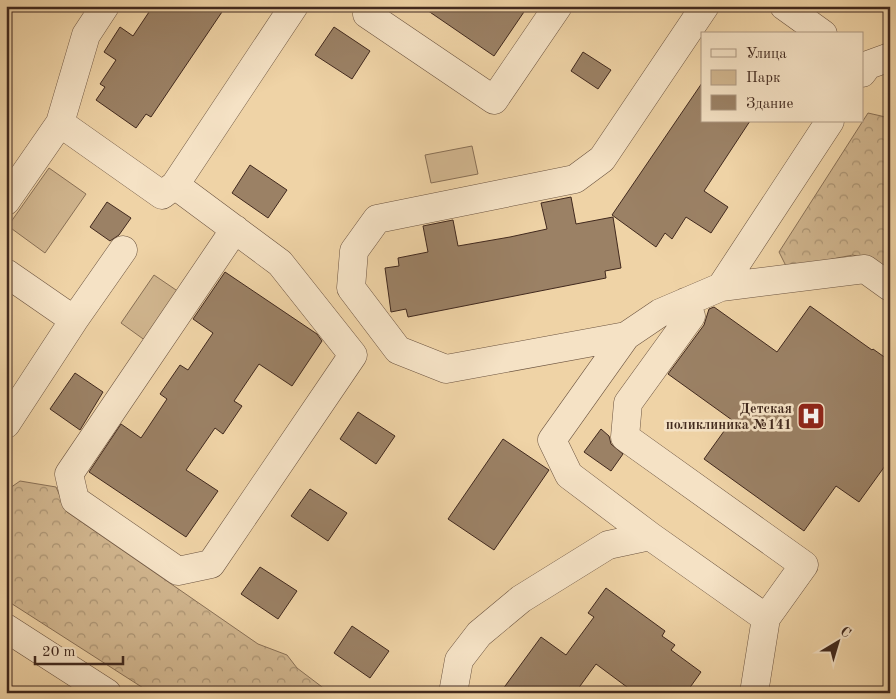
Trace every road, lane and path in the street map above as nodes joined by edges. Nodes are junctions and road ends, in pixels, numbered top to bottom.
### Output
1 (105, 6) edge
2 (294, 6) edge
3 (558, 6) edge
4 (705, 6) edge
5 (784, 6) edge
6 (367, 14) dead end
7 (820, 32) edge
8 (829, 122) edge
9 (60, 123) junction
10 (175, 185) junction
11 (6, 201) edge
12 (235, 229) junction
13 (123, 250) dead end
14 (6, 273) edge
15 (721, 287) junction
16 (890, 287) edge
17 (685, 302) junction
18 (74, 320) junction
19 (626, 336) junction
20 (6, 424) edge
21 (650, 536) junction
22 (766, 618) junction
23 (6, 628) edge
24 (107, 693) edge
25 (453, 693) edge
26 (754, 693) edge

1 - 9 lane
2 - 10 lane
3 - 6 lane
4 - 19 lane
5 - 7 lane
8 - 15 lane
9 - 10 lane
9 - 11 lane
10 - 12 lane
12 - 12 lane
13 - 18 lane
14 - 18 lane
15 - 16 lane
15 - 17 lane
17 - 19 lane
17 - 22 lane
18 - 20 lane
19 - 21 lane
21 - 22 lane
21 - 25 lane
22 - 26 lane
23 - 24 lane

